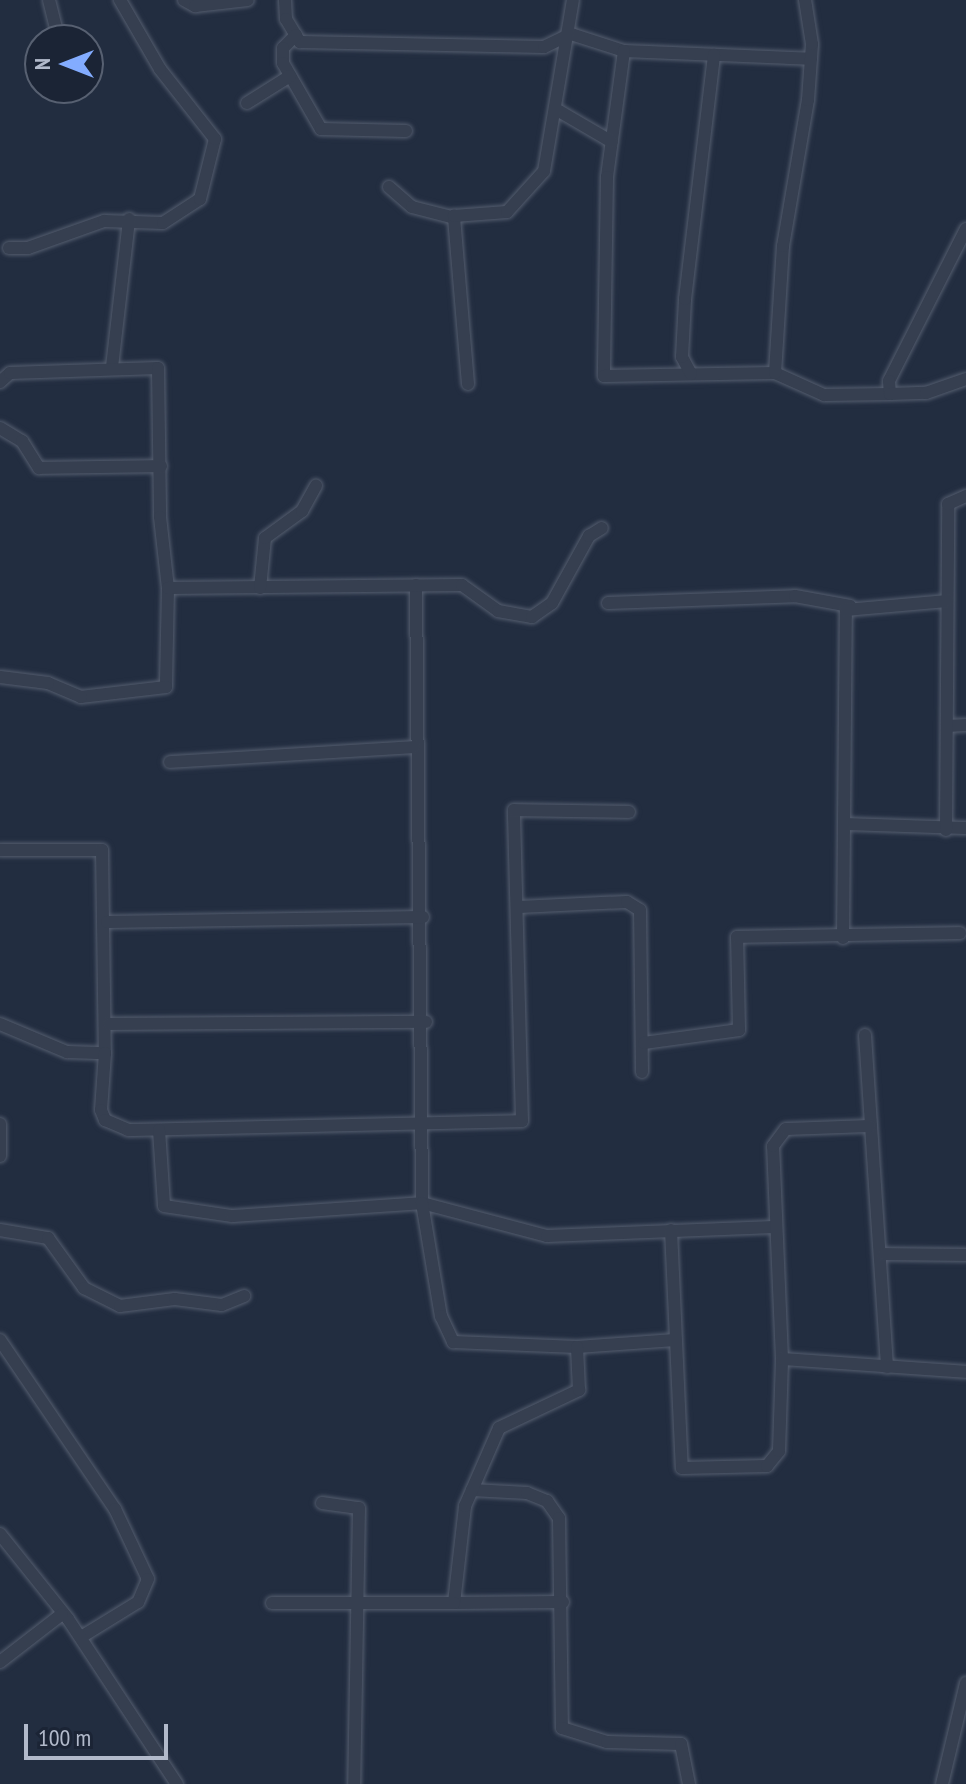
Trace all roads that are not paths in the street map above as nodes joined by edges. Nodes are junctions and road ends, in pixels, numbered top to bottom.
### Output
1 (49, 0) edge
2 (120, 0) edge
3 (184, 0) edge
4 (248, 0) edge
5 (285, 0) edge
6 (573, 0) edge
7 (805, 0) edge
8 (55, 24) edge
9 (571, 34) junction
10 (296, 35) junction
11 (624, 51) junction
12 (714, 55) junction
13 (811, 59) junction
14 (290, 76) junction
15 (247, 103) dead end
16 (559, 111) junction
17 (406, 131) dead end
18 (612, 142) junction
19 (389, 187) dead end
20 (455, 218) junction
21 (129, 219) junction
22 (966, 229) edge
23 (9, 248) dead end
24 (112, 367) junction
25 (775, 373) junction
26 (691, 374) junction
27 (966, 379) edge
28 (0, 382) edge
29 (468, 384) dead end
30 (890, 394) junction
31 (0, 428) edge
32 (161, 466) junction
33 (316, 486) dead end
34 (966, 496) edge
35 (602, 528) dead end
36 (416, 585) junction
37 (168, 588) junction
38 (260, 588) junction
39 (947, 601) junction
40 (608, 603) dead end
41 (850, 606) junction
42 (0, 677) edge
43 (966, 725) edge
44 (947, 726) junction
45 (414, 747) junction
46 (170, 762) dead end
47 (629, 812) dead end
48 (844, 824) junction
49 (966, 828) edge
50 (946, 830) junction
51 (0, 850) edge
52 (519, 907) junction
53 (423, 917) junction
54 (107, 922) junction
55 (960, 933) dead end
56 (843, 938) junction
57 (426, 1022) junction
58 (0, 1024) edge
59 (109, 1024) junction
60 (865, 1035) dead end
61 (644, 1043) junction
62 (105, 1053) junction
63 (642, 1072) dead end
64 (0, 1124) edge
65 (423, 1125) junction
66 (870, 1126) junction
67 (159, 1130) junction
68 (0, 1156) edge
69 (422, 1203) junction
70 (774, 1227) junction
71 (0, 1230) edge
72 (671, 1230) junction
73 (884, 1254) junction
74 (966, 1255) edge
75 (244, 1296) dead end
76 (0, 1340) edge
77 (675, 1340) junction
78 (577, 1347) junction
79 (782, 1359) junction
80 (887, 1367) junction
81 (966, 1372) edge
82 (472, 1490) junction
83 (322, 1503) dead end
84 (0, 1534) edge
85 (355, 1602) junction
86 (563, 1602) junction
87 (272, 1603) dead end
88 (454, 1603) junction
89 (62, 1614) junction
90 (81, 1637) junction
91 (0, 1662) edge
92 (966, 1683) edge
93 (177, 1784) edge
94 (354, 1784) edge
95 (689, 1784) edge
96 (942, 1784) edge

1 - 8 street
2 - 21 street
3 - 4 street
5 - 10 street
6 - 9 street
7 - 13 street
9 - 10 street
9 - 11 street
9 - 16 street
10 - 14 street
11 - 12 street
11 - 18 street
12 - 13 street
12 - 26 street
13 - 25 street
14 - 15 street
14 - 17 street
16 - 18 street
16 - 20 street
18 - 26 street
19 - 20 street
20 - 29 street
21 - 23 street
21 - 24 street
22 - 30 street
24 - 28 street
24 - 32 street
25 - 26 street
25 - 30 street
27 - 30 street
31 - 32 street
32 - 37 street
33 - 38 street
34 - 39 street
35 - 36 street
36 - 38 street
36 - 45 street
37 - 38 street
37 - 42 street
39 - 41 street
39 - 44 street
40 - 41 street
41 - 48 street
43 - 44 street
44 - 50 street
45 - 46 street
45 - 53 street
47 - 52 street
48 - 50 street
48 - 56 street
49 - 50 street
51 - 54 street
52 - 61 street
52 - 65 street
53 - 54 street
53 - 57 street
54 - 59 street
55 - 56 street
56 - 61 street
57 - 59 street
57 - 65 street
58 - 62 street
59 - 62 street
60 - 66 street
61 - 63 street
62 - 67 street
64 - 68 street
65 - 67 street
65 - 69 street
66 - 70 street
66 - 73 street
67 - 69 street
69 - 72 street
69 - 78 street
70 - 72 street
70 - 79 street
71 - 75 street
72 - 77 street
73 - 74 street
73 - 80 street
76 - 90 street
77 - 78 street
77 - 79 street
78 - 82 street
79 - 80 street
80 - 81 street
82 - 86 street
82 - 88 street
83 - 85 street
84 - 89 street
85 - 87 street
85 - 88 street
85 - 94 street
86 - 88 street
86 - 95 street
89 - 90 street
89 - 91 street
90 - 93 street
92 - 96 street

